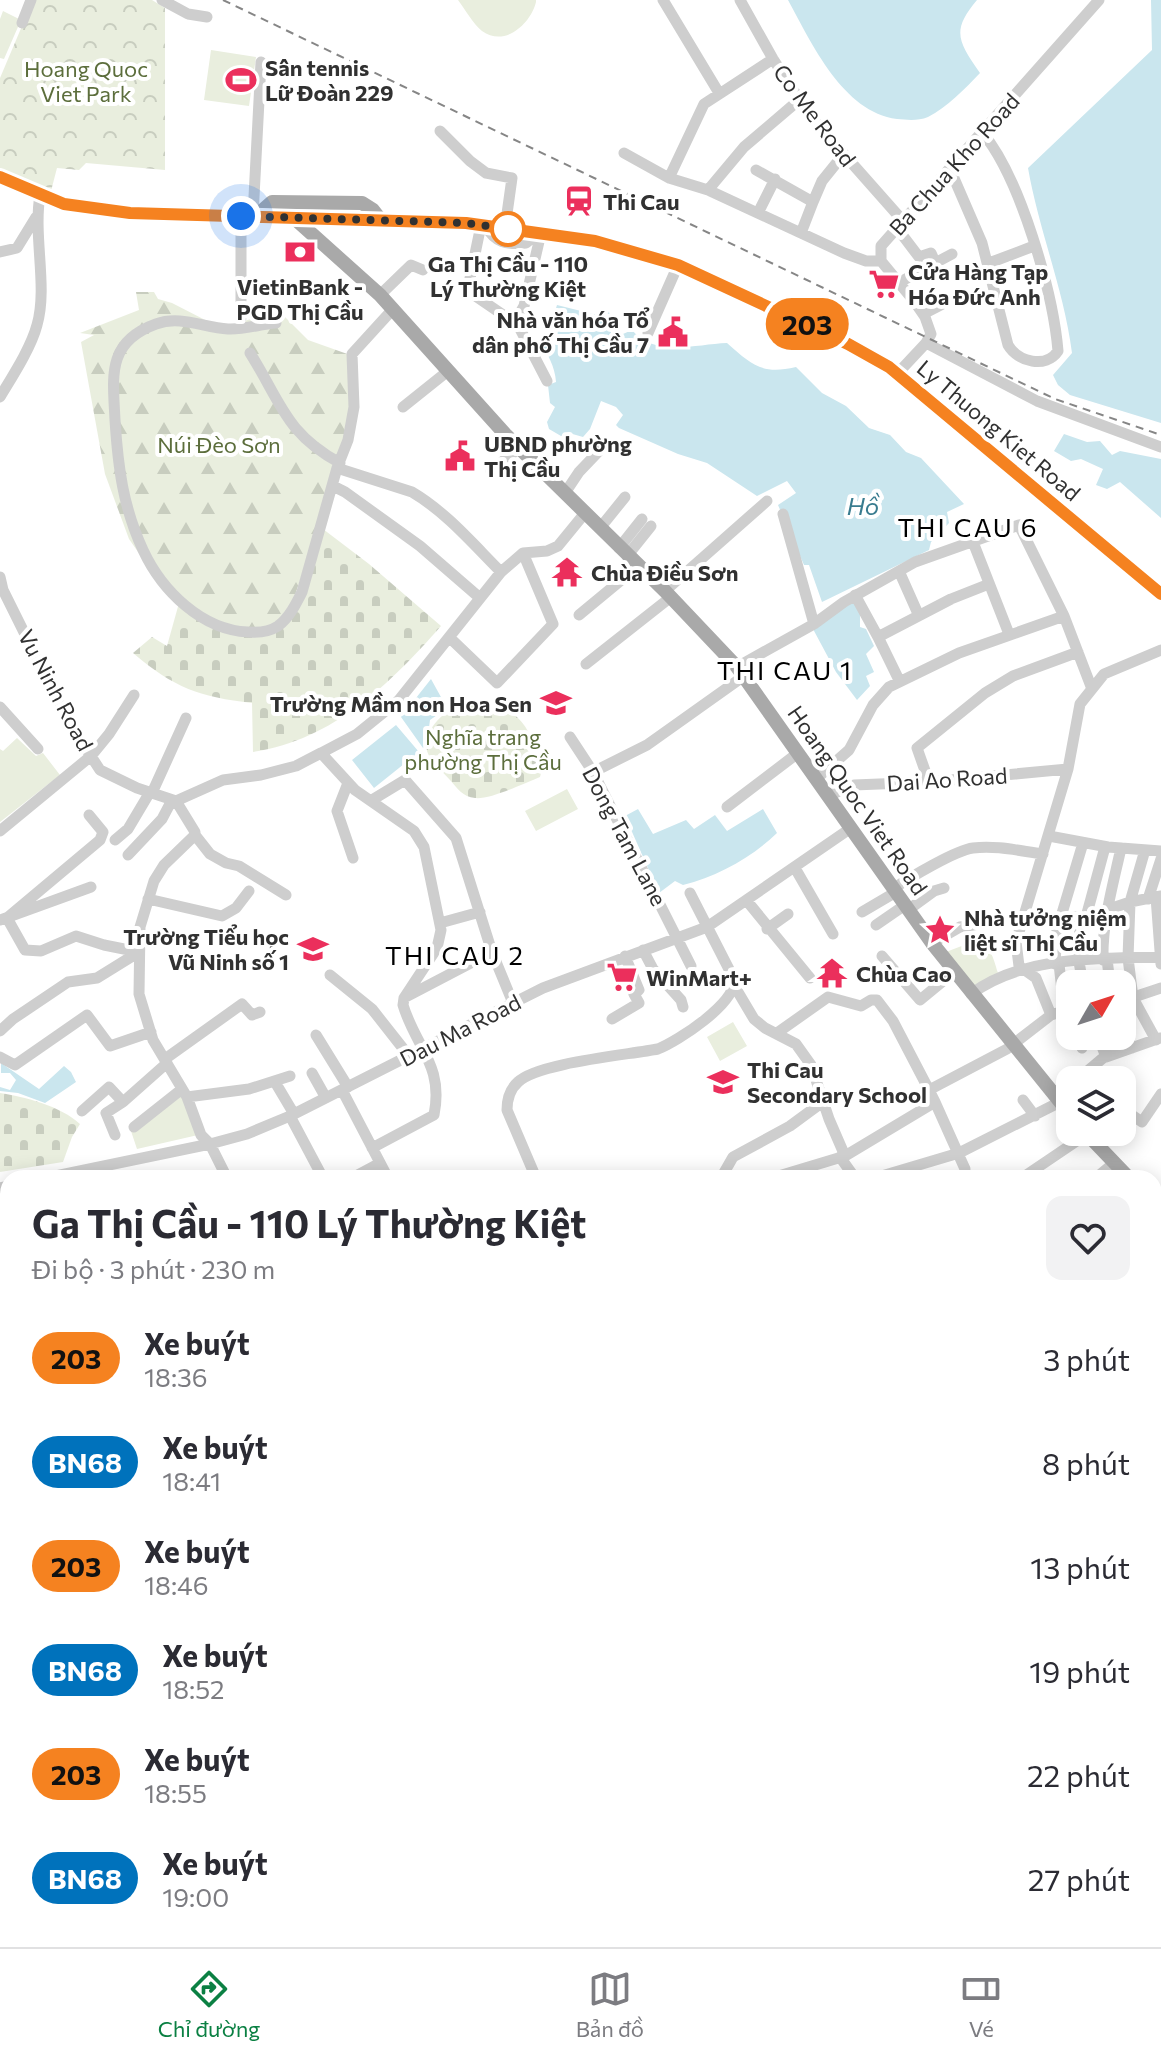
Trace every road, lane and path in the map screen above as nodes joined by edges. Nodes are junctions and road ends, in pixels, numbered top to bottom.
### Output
1 (31, 0) edge
2 (162, 0) edge
3 (663, 0) edge
4 (740, 0) edge
5 (1099, 0) edge
6 (207, 17) dead end
7 (22, 23) dead end
8 (773, 59) junction
9 (261, 62) dead end
10 (719, 93) junction
11 (799, 100) junction
12 (440, 131) dead end
13 (982, 132) junction
14 (624, 153) dead end
15 (843, 155) junction
16 (950, 169) junction
17 (756, 170) dead end
18 (0, 177) edge
19 (669, 178) junction
20 (775, 179) junction
21 (708, 190) junction
22 (40, 195) junction
23 (813, 202) junction
24 (294, 209) junction
25 (758, 213) junction
26 (250, 216) junction
27 (36, 217) junction
28 (900, 224) junction
29 (483, 225) junction
30 (505, 228) junction
31 (540, 233) junction
32 (801, 233) junction
33 (1034, 246) junction
34 (0, 252) edge
35 (952, 254) dead end
36 (881, 261) junction
37 (935, 262) junction
38 (989, 263) junction
39 (678, 265) junction
40 (423, 270) dead end
41 (900, 282) junction
42 (380, 295) junction
43 (954, 298) dead end
44 (393, 309) junction
45 (923, 314) junction
46 (241, 318) dead end
47 (515, 322) junction
48 (276, 323) dead end
49 (648, 333) dead end
50 (926, 343) junction
51 (250, 353) dead end
52 (448, 371) junction
53 (897, 374) junction
54 (547, 381) dead end
55 (0, 397) edge
56 (403, 407) dead end
57 (1161, 447) edge
58 (519, 448) junction
59 (600, 450) dead end
60 (338, 466) junction
61 (491, 471) dead end
62 (333, 486) junction
63 (565, 493) junction
64 (625, 497) dead end
65 (767, 501) dead end
66 (585, 513) junction
67 (783, 514) dead end
68 (646, 522) dead end
69 (600, 528) junction
70 (973, 542) junction
71 (523, 553) junction
72 (628, 557) junction
73 (899, 571) junction
74 (501, 572) junction
75 (0, 577) edge
76 (989, 584) junction
77 (668, 594) junction
78 (1160, 594) edge
79 (855, 595) junction
80 (480, 598) junction
81 (579, 615) dead end
82 (919, 616) junction
83 (1064, 616) junction
84 (814, 624) junction
85 (1009, 634) junction
86 (878, 637) junction
87 (450, 638) junction
88 (1161, 650) edge
89 (1078, 652) junction
90 (586, 664) dead end
91 (741, 672) junction
92 (899, 680) junction
93 (1092, 689) junction
94 (134, 695) dead end
95 (0, 707) edge
96 (186, 718) dead end
97 (570, 737) dead end
98 (38, 749) dead end
99 (321, 753) junction
100 (798, 753) junction
101 (91, 756) junction
102 (1068, 769) junction
103 (593, 772) junction
104 (816, 779) junction
105 (929, 782) junction
106 (348, 783) junction
107 (151, 793) junction
108 (828, 796) junction
109 (174, 800) junction
110 (372, 800) junction
111 (727, 807) dead end
112 (89, 815) dead end
113 (851, 828) junction
114 (0, 831) edge
115 (195, 835) junction
116 (1049, 836) junction
117 (115, 840) dead end
118 (1083, 843) junction
119 (1105, 847) junction
120 (1121, 848) junction
121 (1145, 850) junction
122 (1161, 851) edge
123 (1043, 854) junction
124 (128, 855) dead end
125 (353, 858) dead end
126 (1161, 859) edge
127 (795, 868) junction
128 (91, 887) dead end
129 (944, 888) dead end
130 (894, 890) junction
131 (249, 891) dead end
132 (690, 893) dead end
133 (286, 895) dead end
134 (1155, 898) edge
135 (148, 899) junction
136 (747, 901) junction
137 (1130, 902) junction
138 (906, 908) junction
139 (1107, 909) junction
140 (480, 912) junction
141 (862, 912) dead end
142 (788, 914) dead end
143 (1061, 917) junction
144 (1083, 918) junction
145 (4, 919) edge
146 (992, 922) dead end
147 (440, 923) junction
148 (876, 925) dead end
149 (707, 927) junction
150 (767, 929) junction
151 (833, 934) dead end
152 (678, 937) junction
153 (932, 943) junction
154 (643, 950) junction
155 (139, 952) junction
156 (492, 952) junction
157 (625, 956) junction
158 (882, 956) dead end
159 (1161, 957) edge
160 (1128, 958) junction
161 (1105, 960) junction
162 (1079, 962) junction
163 (1057, 964) junction
164 (1161, 964) edge
165 (691, 966) dead end
166 (1022, 969) junction
167 (1058, 970) edge
168 (1080, 970) edge
169 (1107, 970) edge
170 (1128, 970) edge
171 (954, 972) junction
172 (330, 975) dead end
173 (810, 978) dead end
174 (735, 987) junction
175 (1161, 988) edge
176 (971, 994) junction
177 (1136, 996) edge
178 (404, 998) junction
179 (513, 1003) junction
180 (683, 1007) dead end
181 (1136, 1010) edge
182 (260, 1012) dead end
183 (1056, 1013) edge
184 (1051, 1015) junction
185 (612, 1019) dead end
186 (0, 1031) edge
187 (151, 1032) junction
188 (777, 1033) junction
189 (316, 1035) dead end
190 (1158, 1038) edge
191 (1013, 1045) junction
192 (1136, 1046) edge
193 (424, 1048) junction
194 (1103, 1050) edge
195 (1126, 1050) edge
196 (409, 1056) junction
197 (0, 1057) edge
198 (1103, 1058) dead end
199 (166, 1061) junction
200 (1094, 1066) edge
201 (312, 1073) dead end
202 (290, 1076) dead end
203 (275, 1082) junction
204 (345, 1089) junction
205 (929, 1090) junction
206 (185, 1093) junction
207 (1161, 1094) edge
208 (326, 1098) junction
209 (1056, 1098) edge
210 (1023, 1100) dead end
211 (824, 1101) junction
212 (123, 1102) junction
213 (935, 1102) junction
214 (1056, 1107) edge
215 (82, 1111) dead end
216 (292, 1115) junction
217 (1035, 1116) junction
218 (1136, 1118) edge
219 (134, 1127) dead end
220 (115, 1135) dead end
221 (210, 1144) junction
222 (1074, 1146) edge
223 (1101, 1146) edge
224 (372, 1148) junction
225 (959, 1153) junction
226 (843, 1157) junction
227 (380, 1163) junction
228 (1114, 1163) junction
229 (965, 1169) dead end
230 (109, 1170) edge
231 (223, 1170) edge
232 (319, 1170) edge
233 (367, 1170) edge
234 (384, 1170) edge
235 (533, 1170) edge
236 (726, 1170) edge
237 (799, 1170) edge
238 (850, 1170) edge
239 (902, 1170) edge
240 (1035, 1170) edge
241 (1106, 1170) edge
242 (1121, 1170) edge

1 - 7 street
2 - 6 street
3 - 10 street
4 - 8 street, Co Me Road
5 - 13 street, Ba Chua Kho Road
8 - 10 street
8 - 11 street, Co Me Road
9 - 26 street
10 - 19 street
11 - 15 street, Co Me Road
11 - 21 street
12 - 30 street
13 - 16 street, Ba Chua Kho Road
13 - 33 street
14 - 19 street
15 - 23 street
15 - 28 street, Co Me Road
16 - 28 street, Ba Chua Kho Road
16 - 38 street
17 - 20 street
18 - 22 main road, Ly Thuong Kiet Road
19 - 21 street
20 - 23 street
20 - 25 street
21 - 25 street
22 - 26 main road, Ly Thuong Kiet Road
22 - 27 street
23 - 32 street
24 - 26 main road, Ly Thuong Kiet Road
24 - 29 main road, Ly Thuong Kiet Road
24 - 42 main road, Hoang Quoc Viet Road
25 - 32 street
26 - 46 street
27 - 34 street
27 - 55 street
28 - 36 street, Ba Chua Kho Road
28 - 37 street, Co Me Road
29 - 30 main road, Ly Thuong Kiet Road
29 - 31 street
29 - 47 street
30 - 31 main road, Ly Thuong Kiet Road
31 - 39 main road, Ly Thuong Kiet Road
31 - 47 street
32 - 36 street
33 - 38 street
33 - 38 street
35 - 37 street
36 - 41 street, Ba Chua Kho Road
37 - 41 street
39 - 49 street
39 - 53 main road, Ly Thuong Kiet Road
40 - 42 street
41 - 45 street, Ba Chua Kho Road
42 - 44 main road, Hoang Quoc Viet Road
43 - 45 street
44 - 52 main road, Hoang Quoc Viet Road
44 - 60 street
45 - 50 street, Ba Chua Kho Road
47 - 54 street
48 - 62 street
50 - 53 street
50 - 57 street
51 - 60 street
52 - 56 street
52 - 58 main road, Hoang Quoc Viet Road
53 - 78 main road, Ly Thuong Kiet Road
58 - 61 street
58 - 63 main road, Hoang Quoc Viet Road
59 - 63 street
60 - 62 street
60 - 74 street
62 - 80 street
63 - 66 main road, Hoang Quoc Viet Road
64 - 69 street
65 - 77 street
66 - 69 main road, Hoang Quoc Viet Road
66 - 71 street
67 - 84 street
68 - 72 street
69 - 72 main road, Hoang Quoc Viet Road
70 - 73 street
70 - 76 street
70 - 83 street
71 - 74 street
71 - 87 street
72 - 77 main road, Hoang Quoc Viet Road
72 - 81 street
73 - 79 street
73 - 82 street
74 - 80 street
75 - 101 street, Vu Ninh Road
76 - 82 street
76 - 85 street
77 - 90 street
77 - 91 main road, Hoang Quoc Viet Road
79 - 84 street
79 - 86 street
80 - 87 street
82 - 86 street
83 - 85 street
83 - 89 street
84 - 91 street
85 - 92 street
86 - 92 street
87 - 99 street
88 - 93 street
89 - 93 street
89 - 105 street
91 - 100 main road, Hoang Quoc Viet Road
91 - 103 street
92 - 104 street
93 - 102 street
94 - 101 street
95 - 98 street
96 - 107 street
97 - 103 street, Dong Tam Lane
99 - 106 street
99 - 109 street
100 - 104 main road, Hoang Quoc Viet Road
100 - 111 street
101 - 107 street, Vu Ninh Road
101 - 114 street
102 - 105 street, Dai Ao Road
102 - 116 street
103 - 152 street, Dong Tam Lane
104 - 108 main road, Hoang Quoc Viet Road
105 - 108 street, Dai Ao Road
106 - 110 street
106 - 125 street
107 - 109 street, Vu Ninh Road
107 - 117 street
108 - 113 main road, Hoang Quoc Viet Road
109 - 115 street
109 - 124 street
110 - 140 street
110 - 147 street
112 - 145 street
113 - 127 street, Dau Ma Road
113 - 130 main road, Hoang Quoc Viet Road
115 - 133 street
115 - 135 street
116 - 118 street
116 - 123 street
118 - 119 street
118 - 143 street
119 - 120 street
119 - 144 street
120 - 121 street
120 - 139 street
121 - 122 street
121 - 137 street
123 - 130 street
123 - 166 street
126 - 134 street
127 - 136 street, Dau Ma Road
127 - 151 street
128 - 145 street
129 - 138 street
130 - 138 main road, Hoang Quoc Viet Road
130 - 141 street
131 - 135 street
132 - 149 street
134 - 137 street
134 - 159 street
135 - 155 street
136 - 149 street, Dau Ma Road
136 - 150 street
137 - 139 street
137 - 160 street
138 - 148 street
138 - 153 main road, Hoang Quoc Viet Road
139 - 144 street
139 - 161 street
140 - 147 street
140 - 156 street
142 - 150 street
143 - 144 street
143 - 163 street
144 - 162 street
145 - 155 street
146 - 153 street
147 - 178 street
149 - 152 street, Dau Ma Road
149 - 174 street
150 - 173 street
152 - 154 street, Dau Ma Road
152 - 165 street, Dong Tam Lane
153 - 171 main road, Hoang Quoc Viet Road
154 - 157 street, Dau Ma Road
154 - 180 street
155 - 186 street
155 - 187 street
156 - 178 street
156 - 179 street
157 - 179 street, Dau Ma Road
157 - 185 street
158 - 171 street
159 - 160 street
159 - 164 street
160 - 161 street
160 - 170 street
161 - 162 street
161 - 169 street
162 - 163 street
162 - 168 street
163 - 166 street
163 - 167 street
166 - 176 street
166 - 184 street
171 - 176 main road, Hoang Quoc Viet Road
172 - 196 street
174 - 188 street
174 - 235 street
175 - 177 street
176 - 191 main road, Hoang Quoc Viet Road
178 - 193 street
179 - 193 street, Dau Ma Road
181 - 190 street
182 - 199 street
183 - 184 street
184 - 191 street
187 - 197 street
187 - 199 street
188 - 205 street
188 - 211 street
189 - 204 street
190 - 192 street
191 - 205 street
191 - 209 main road, Hoang Quoc Viet Road
193 - 196 street, Dau Ma Road
193 - 224 street
194 - 195 street
196 - 204 street, Dau Ma Road
198 - 200 street
199 - 206 street
199 - 212 street
201 - 208 street
202 - 203 street
203 - 206 street
203 - 216 street
204 - 208 street, Dau Ma Road
204 - 224 street
205 - 213 street
206 - 219 street
206 - 221 street
207 - 218 street
208 - 216 street, Dau Ma Road
210 - 217 street
211 - 226 street
211 - 236 street
212 - 215 street
212 - 220 street
213 - 225 street
213 - 226 street
214 - 217 street
216 - 221 street, Dau Ma Road
216 - 232 street
217 - 225 street
221 - 230 street, Dau Ma Road
221 - 231 street
222 - 240 street
223 - 228 main road
224 - 227 street
225 - 229 street
225 - 239 street
226 - 237 street
226 - 238 street
227 - 233 street
227 - 234 street
228 - 241 street
228 - 242 main road

